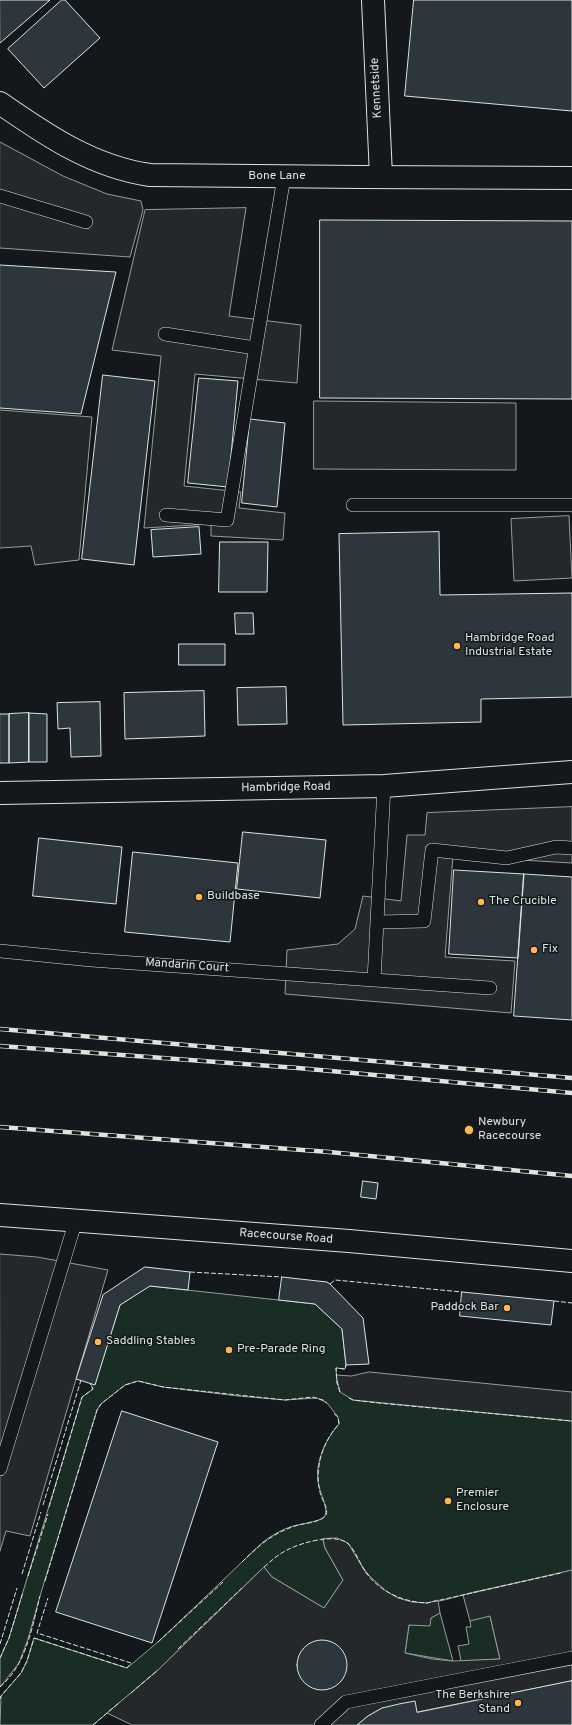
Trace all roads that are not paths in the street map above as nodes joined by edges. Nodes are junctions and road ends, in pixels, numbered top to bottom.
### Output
1 (372, 0) edge
2 (0, 103) edge
3 (381, 176) junction
4 (284, 177) junction
5 (572, 178) edge
6 (0, 196) edge
7 (86, 222) dead end
8 (165, 334) dead end
9 (255, 348) junction
10 (353, 505) dead end
11 (572, 505) edge
12 (166, 515) dead end
13 (572, 772) edge
14 (384, 786) junction
15 (0, 793) edge
16 (572, 848) edge
17 (378, 922) junction
18 (0, 951) edge
19 (374, 980) junction
20 (490, 988) dead end
21 (0, 1215) edge
22 (76, 1220) junction
23 (572, 1261) edge
24 (0, 1470) edge
25 (572, 1658) edge
26 (321, 1725) edge

1 - 3 street, Kennetside
2 - 4 street, Bone Lane
3 - 4 street, Bone Lane
3 - 5 street, Bone Lane
4 - 9 lane
6 - 7 lane
8 - 9 lane
9 - 12 lane
10 - 11 lane
13 - 14 street, Hambridge Road
14 - 15 street, Hambridge Road
14 - 17 lane
16 - 17 lane
17 - 19 lane
18 - 19 lane, Mandarin Court
19 - 20 lane, Mandarin Court
21 - 22 street, Racecourse Road
22 - 23 street, Racecourse Road
22 - 24 lane
25 - 26 lane

